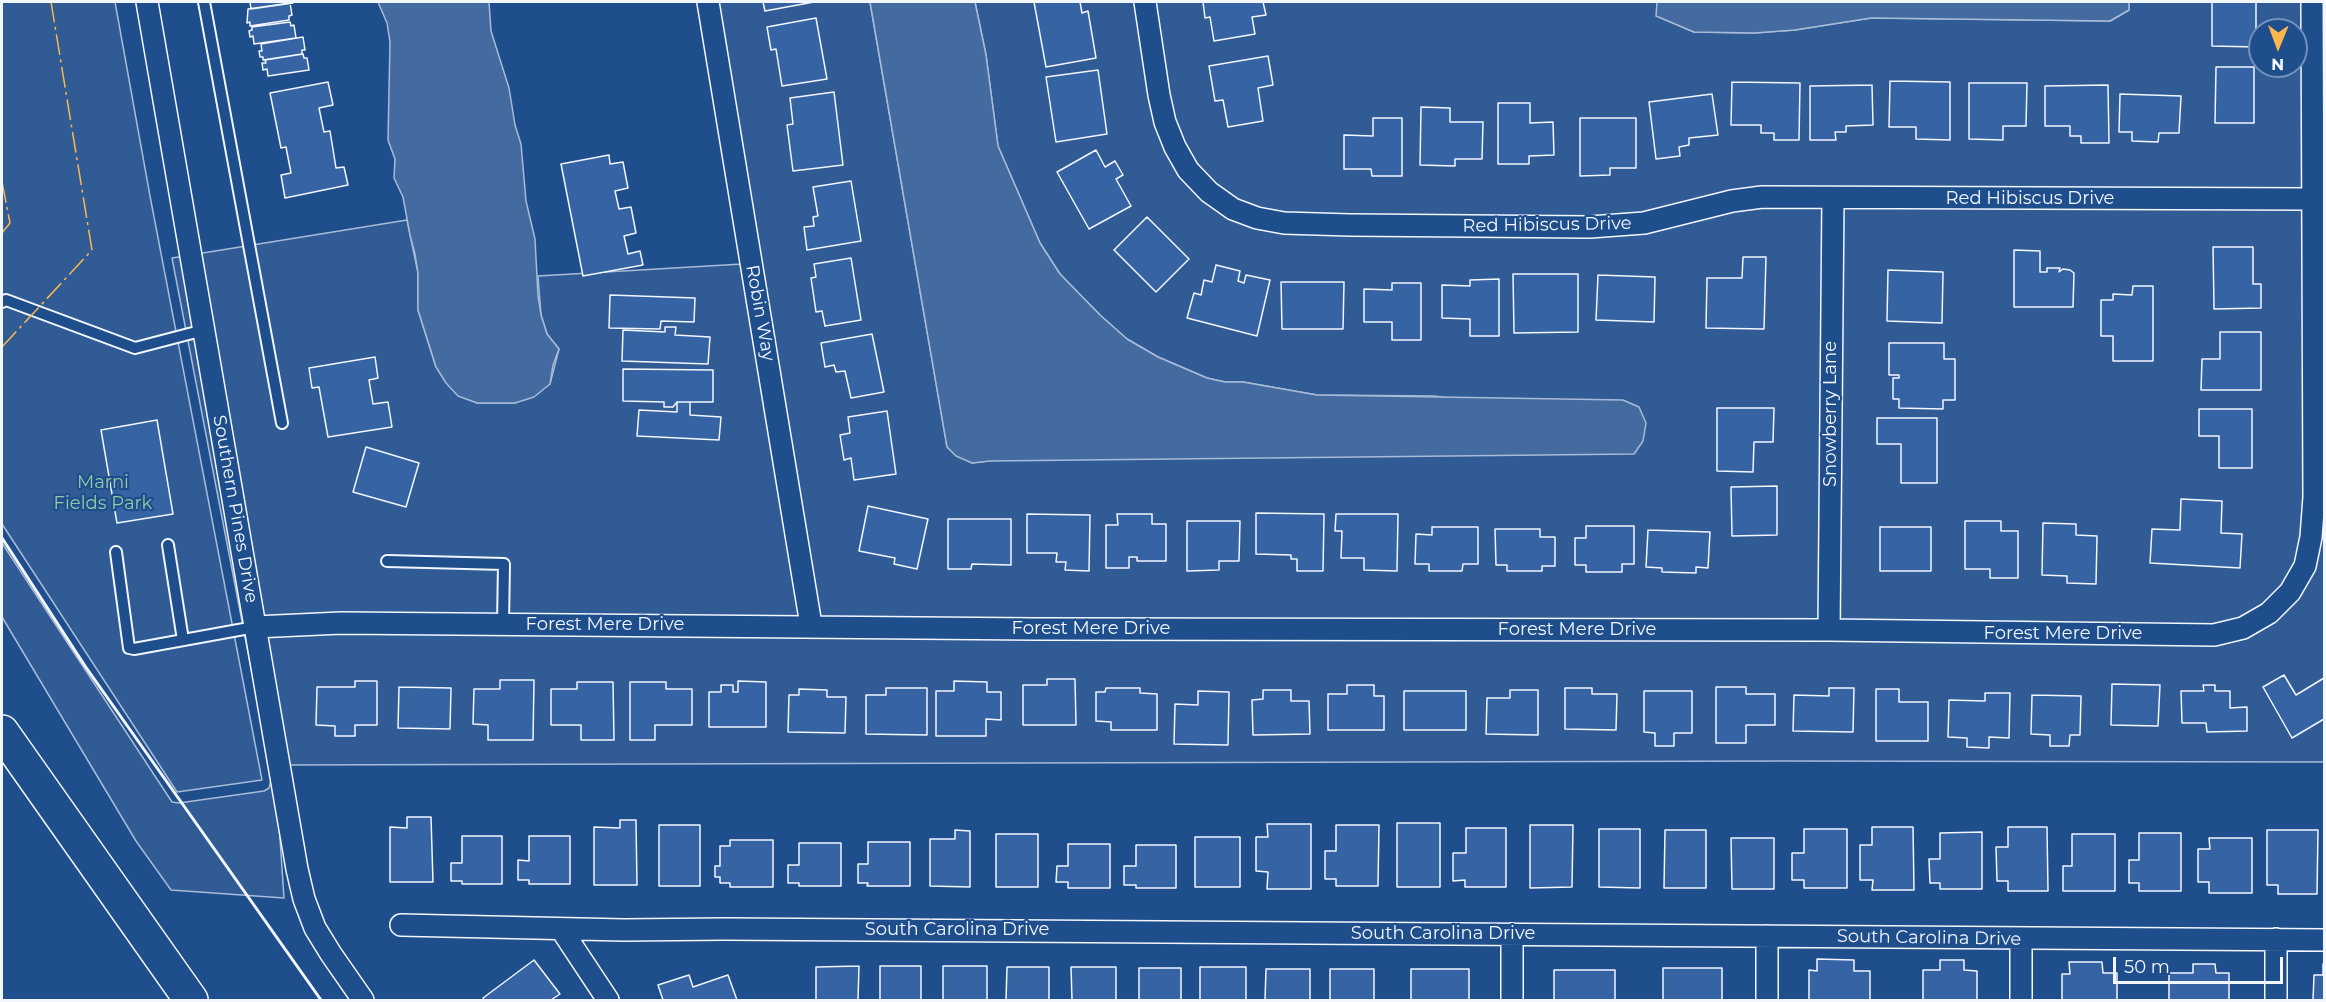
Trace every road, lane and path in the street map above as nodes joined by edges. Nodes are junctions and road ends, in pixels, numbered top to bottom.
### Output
1 (147, 2) edge
2 (204, 2) edge
3 (708, 2) edge
4 (1145, 2) edge
5 (2312, 2) edge
6 (1833, 198) junction
7 (2312, 199) junction
8 (2, 302) edge
9 (204, 330) junction
10 (282, 423) dead end
11 (168, 545) dead end
12 (116, 552) dead end
13 (387, 561) dead end
14 (503, 624) junction
15 (811, 626) junction
16 (255, 627) junction
17 (1829, 630) junction
18 (183, 640) junction
19 (2, 732) edge
20 (401, 925) dead end
21 (561, 929) junction
22 (1512, 934) junction
23 (1767, 936) junction
24 (2021, 939) junction
25 (2276, 939) junction
26 (2325, 940) edge
27 (191, 1000) edge
28 (363, 1000) edge
29 (608, 1000) edge
30 (1512, 1000) edge
31 (1767, 1000) edge
32 (2021, 1000) edge
33 (2276, 1000) edge

1 - 9 street, Southern Pines Drive
2 - 10 lane
3 - 15 street, Robin Way
4 - 6 street, Red Hibiscus Drive
5 - 7 street, Forest Mere Drive
6 - 7 street, Red Hibiscus Drive
6 - 17 street, Snowberry Lane
7 - 17 street, Forest Mere Drive
8 - 9 lane
9 - 16 street, Southern Pines Drive
11 - 18 lane
12 - 18 lane
13 - 14 lane
14 - 15 street, Forest Mere Drive
14 - 16 street, Forest Mere Drive
15 - 17 street, Forest Mere Drive
16 - 18 lane
16 - 28 street, Southern Pines Drive
19 - 27 highway
20 - 21 street
21 - 22 street, South Carolina Drive
21 - 29 street
22 - 23 street, South Carolina Drive
22 - 30 street
23 - 24 street, South Carolina Drive
23 - 31 street
24 - 25 street, South Carolina Drive
24 - 32 street
25 - 26 street, South Carolina Drive
25 - 33 street

